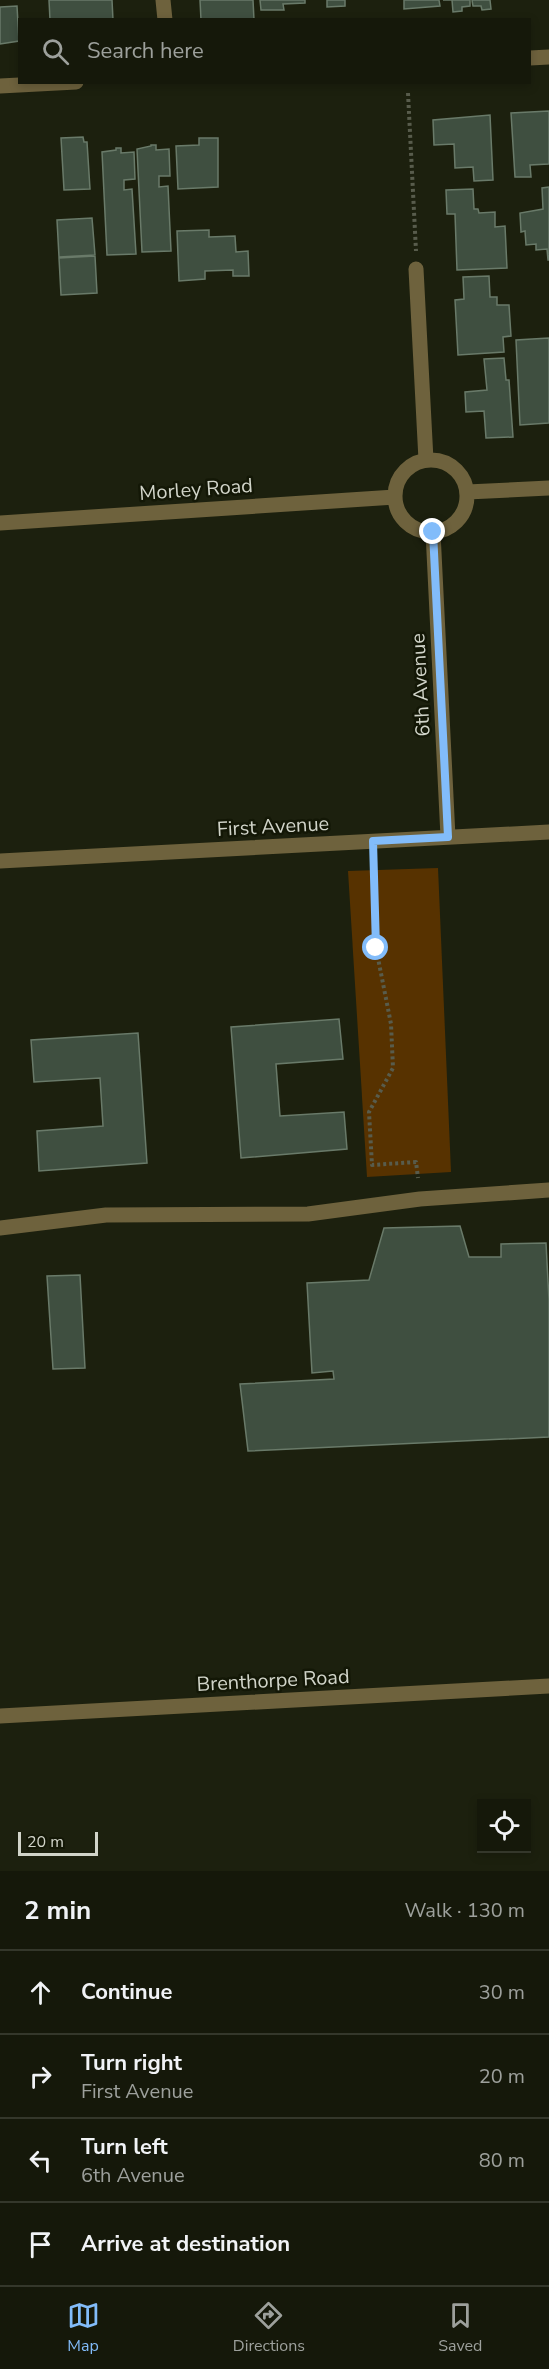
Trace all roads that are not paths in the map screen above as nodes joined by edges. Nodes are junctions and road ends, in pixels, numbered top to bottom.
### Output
1 (164, 0) edge
2 (165, 18) edge
3 (549, 57) edge
4 (531, 58) edge
5 (38, 84) edge
6 (0, 86) edge
7 (416, 269) road end
8 (426, 460) junction
9 (549, 488) edge
10 (467, 492) junction
11 (395, 497) junction
12 (0, 523) edge
13 (433, 532) junction
14 (549, 832) edge
15 (448, 837) junction
16 (0, 861) edge
17 (549, 1190) edge
18 (0, 1228) edge
19 (549, 1686) edge
20 (0, 1716) edge

1 - 2 street
3 - 4 street
5 - 6 street
7 - 8 street
8 - 10 street
8 - 11 street
9 - 10 street
10 - 13 street
11 - 12 street, Morley Road
11 - 13 street
13 - 15 street, 6th Avenue
14 - 15 street, First Avenue
15 - 16 street, First Avenue
17 - 18 street
19 - 20 street, Brenthorpe Road

